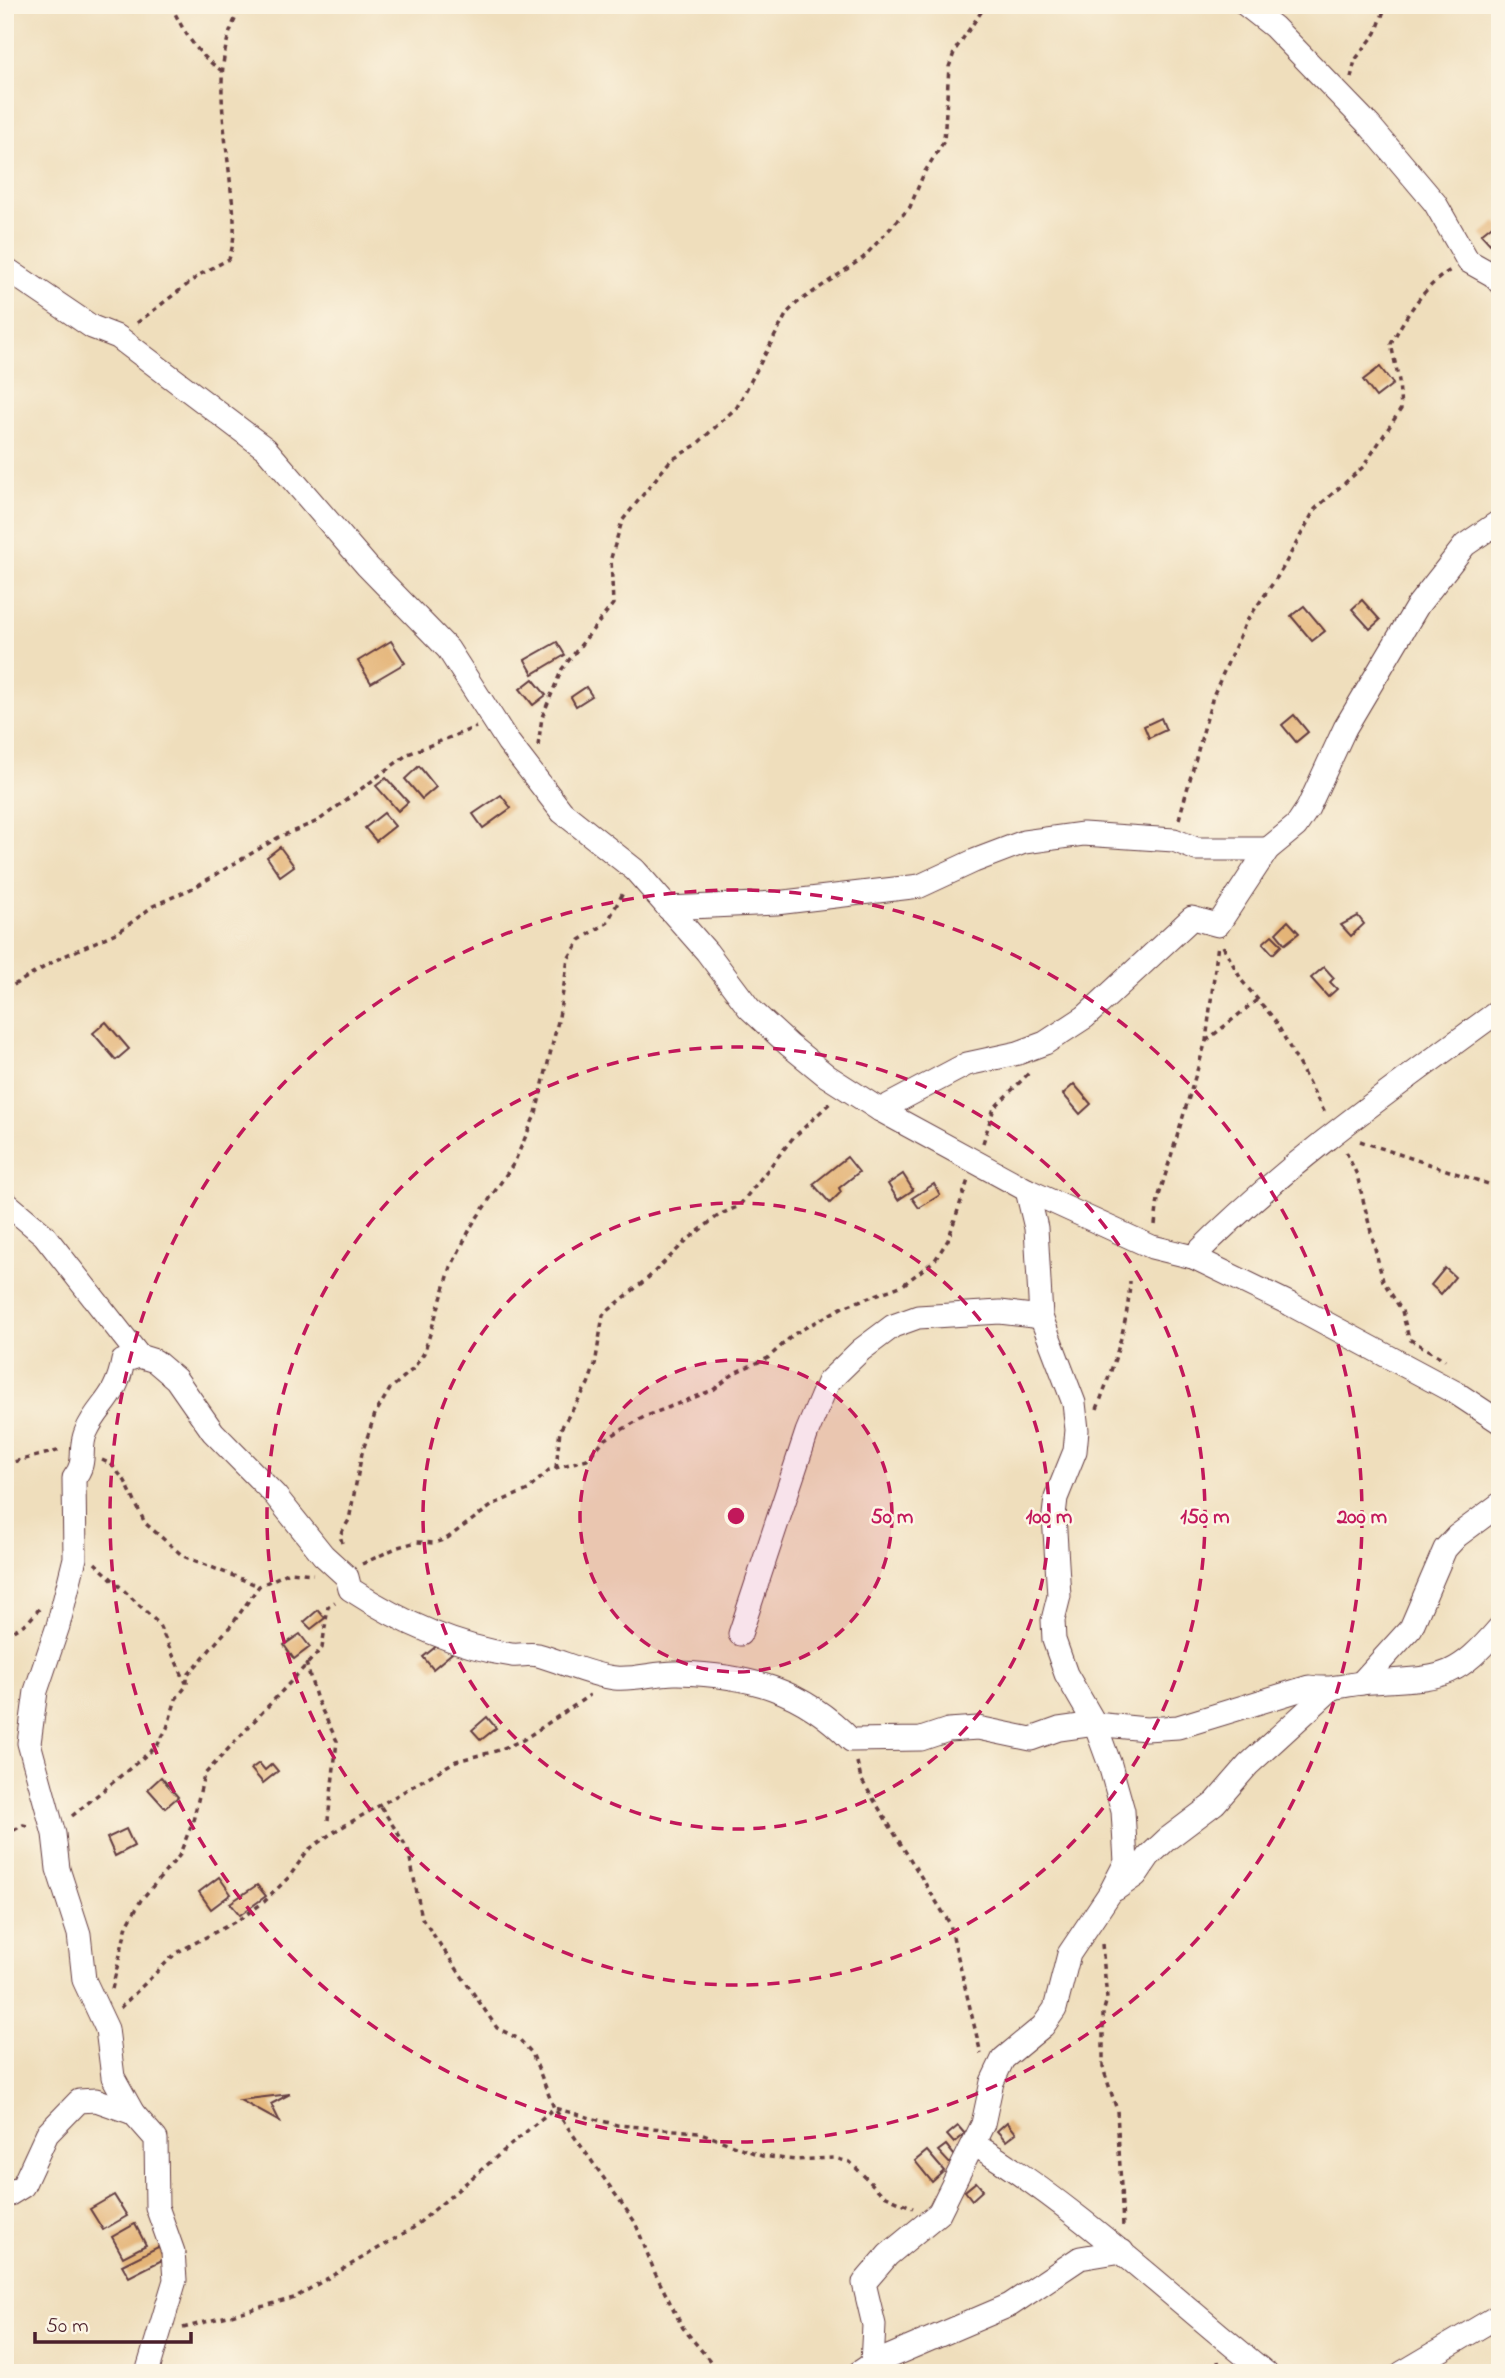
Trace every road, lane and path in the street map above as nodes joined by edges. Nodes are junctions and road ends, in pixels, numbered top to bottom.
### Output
1 (171, 5) edge
2 (243, 5) edge
3 (986, 5) edge
4 (1245, 5) edge
5 (1386, 5) edge
6 (222, 71) junction
7 (1347, 101) junction
8 (1468, 261) junction
9 (5, 268) edge
10 (1500, 283) edge
11 (118, 337) junction
12 (1500, 522) edge
13 (494, 720) junction
14 (534, 774) junction
15 (1174, 841) junction
16 (1268, 849) junction
17 (635, 870) junction
18 (668, 908) junction
19 (5, 990) edge
20 (1258, 999) junction
21 (1500, 1010) edge
22 (1206, 1041) junction
23 (1030, 1072) dead end
24 (844, 1088) junction
25 (880, 1110) junction
26 (1338, 1133) junction
27 (975, 1161) junction
28 (1500, 1188) edge
29 (1027, 1190) junction
30 (5, 1202) edge
31 (1152, 1247) junction
32 (1193, 1257) junction
33 (1130, 1281) dead end
34 (1041, 1317) junction
35 (139, 1356) junction
36 (1447, 1362) dead end
37 (1094, 1415) dead end
38 (1500, 1422) edge
39 (5, 1464) edge
40 (83, 1468) junction
41 (556, 1468) junction
42 (1500, 1504) edge
43 (75, 1558) junction
44 (349, 1578) junction
45 (259, 1586) junction
46 (67, 1592) junction
47 (1500, 1627) edge
48 (740, 1634) dead end
49 (5, 1636) edge
50 (306, 1663) junction
51 (615, 1678) junction
52 (1361, 1683) junction
53 (187, 1685) junction
54 (1330, 1690) junction
55 (1096, 1724) junction
56 (851, 1740) junction
57 (380, 1807) junction
58 (328, 1820) dead end
59 (54, 1834) junction
60 (1110, 1893) junction
61 (1103, 1940) dead end
62 (111, 1997) dead end
63 (114, 2003) dead end
64 (123, 2006) junction
65 (107, 2029) junction
66 (992, 2082) junction
67 (554, 2108) junction
68 (133, 2113) junction
69 (974, 2144) junction
70 (5, 2197) edge
71 (939, 2213) junction
72 (1125, 2254) junction
73 (1500, 2315) edge
74 (156, 2335) junction
75 (865, 2368) edge
76 (147, 2373) edge
77 (720, 2373) edge
78 (1266, 2373) edge
79 (1402, 2373) edge

1 - 6 path
2 - 6 path
3 - 14 path
4 - 7 street
5 - 7 path
6 - 11 path
7 - 8 street
8 - 10 street
8 - 15 path
9 - 11 street
11 - 13 street
12 - 16 street
13 - 14 street
13 - 19 path
14 - 17 street
15 - 16 street
15 - 18 street
16 - 25 street
17 - 18 street
17 - 44 path
18 - 24 street
20 - 22 path
20 - 22 path
20 - 26 path
21 - 26 street
22 - 31 path
23 - 27 path
24 - 25 street
24 - 41 path
25 - 27 street
26 - 28 path
26 - 32 street
26 - 36 path
27 - 29 street
27 - 41 path
29 - 31 street
29 - 34 street
30 - 35 street
31 - 32 street
32 - 38 street
33 - 37 path
34 - 48 street
34 - 55 street
35 - 40 street
35 - 44 street
39 - 40 path
40 - 43 street
40 - 45 path
41 - 44 path
42 - 52 street
43 - 46 street
43 - 53 path
44 - 45 path
44 - 50 path
44 - 51 street
45 - 53 path
46 - 49 path
46 - 59 street
47 - 52 street
50 - 58 path
50 - 62 path
51 - 56 street
51 - 57 path
52 - 54 street
53 - 59 path
54 - 55 street
54 - 60 street
55 - 56 street
55 - 60 street
56 - 66 path
57 - 64 path
57 - 67 path
59 - 65 street
60 - 66 street
61 - 72 path
63 - 64 path
64 - 65 path
65 - 68 street
66 - 69 street
67 - 71 path
67 - 74 path
67 - 77 path
68 - 70 street
68 - 74 street
69 - 71 street
69 - 72 street
71 - 75 street
72 - 75 street
72 - 78 street
73 - 79 street
74 - 76 street

